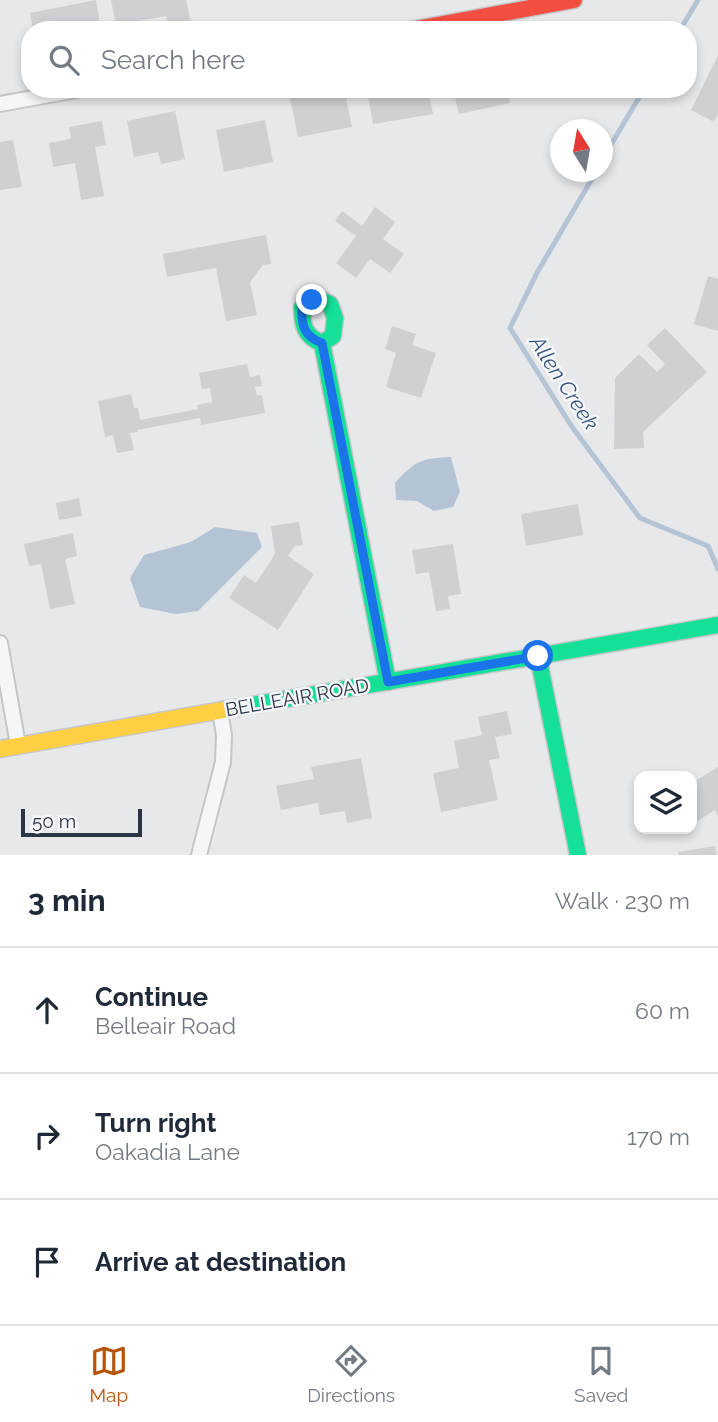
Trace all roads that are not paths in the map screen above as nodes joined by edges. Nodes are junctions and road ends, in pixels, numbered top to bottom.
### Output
1 (574, 0) edge
2 (459, 21) edge
3 (33, 98) edge
4 (0, 104) edge
5 (322, 343) dead end
6 (718, 625) edge
7 (0, 643) edge
8 (538, 656) junction
9 (388, 682) junction
10 (220, 711) junction
11 (18, 745) junction
12 (0, 749) edge
13 (200, 855) edge
14 (578, 855) edge

1 - 2 main road
3 - 4 street
5 - 9 main road
6 - 8 main road, BELLEAIR ROAD
7 - 11 street
8 - 9 main road, BELLEAIR ROAD
8 - 14 main road
9 - 10 main road, BELLEAIR ROAD
10 - 11 main road, BELLEAIR ROAD
10 - 13 street
11 - 12 main road, BELLEAIR ROAD

